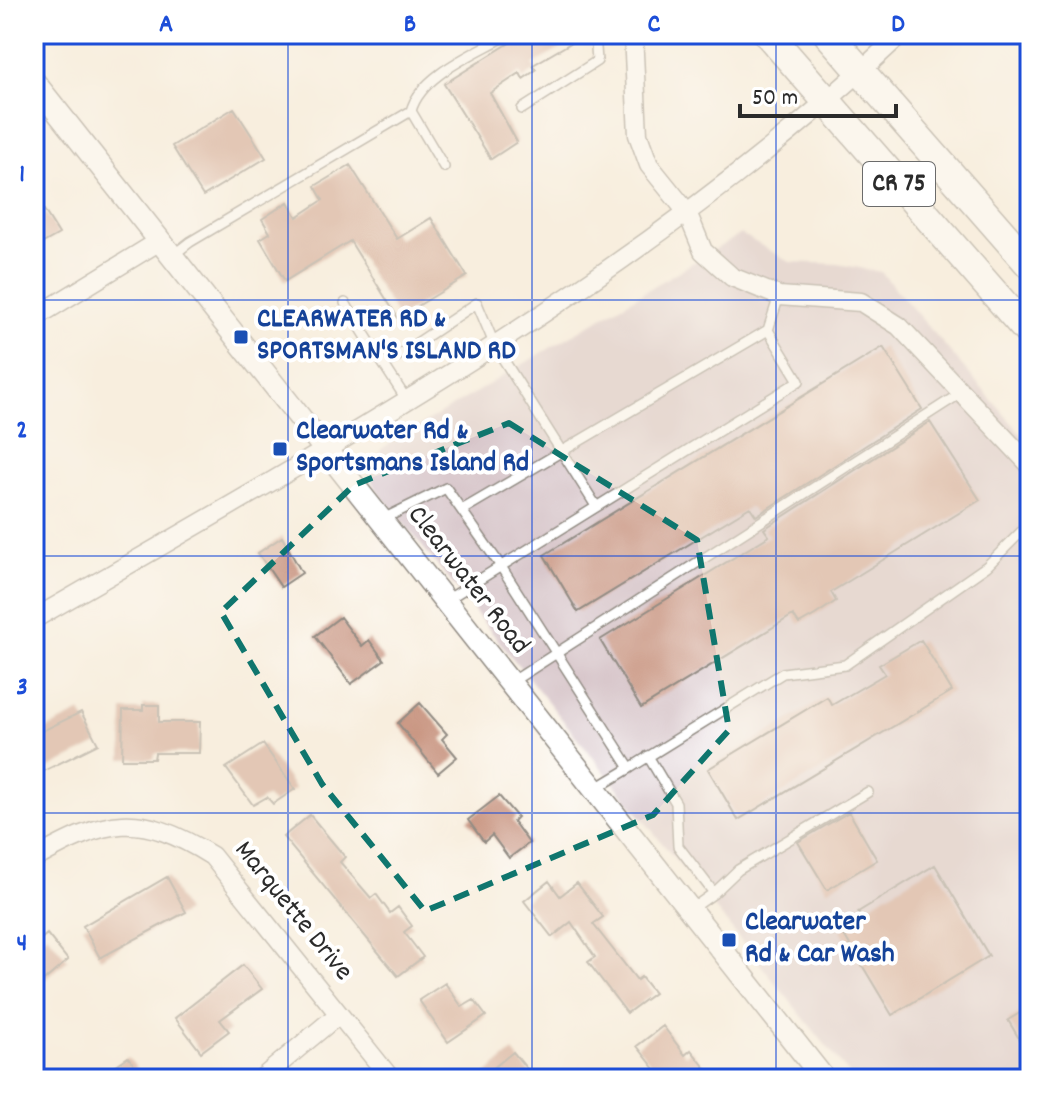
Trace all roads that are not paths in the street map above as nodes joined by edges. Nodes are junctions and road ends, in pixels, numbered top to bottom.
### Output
1 (509, 34) edge
2 (595, 34) edge
3 (633, 34) edge
4 (768, 34) edge
5 (828, 34) edge
6 (901, 34) edge
7 (861, 72) junction
8 (34, 82) edge
9 (827, 101) junction
10 (522, 109) dead end
11 (411, 111) junction
12 (444, 167) dead end
13 (687, 212) junction
14 (164, 250) junction
15 (1030, 265) edge
16 (779, 296) junction
17 (345, 303) dead end
18 (34, 318) edge
19 (768, 330) junction
20 (1030, 334) edge
21 (495, 346) junction
22 (384, 365) junction
23 (961, 393) junction
24 (406, 399) junction
25 (325, 450) junction
26 (562, 451) junction
27 (1030, 465) edge
28 (596, 506) junction
29 (462, 510) junction
30 (381, 520) junction
31 (1030, 523) edge
32 (500, 565) junction
33 (445, 601) junction
34 (34, 619) edge
35 (555, 655) junction
36 (510, 683) junction
37 (648, 756) junction
38 (630, 768) junction
39 (595, 790) junction
40 (868, 792) dead end
41 (34, 859) edge
42 (714, 893) junction
43 (690, 910) junction
44 (339, 1014) junction
45 (261, 1079) edge
46 (391, 1079) edge
47 (824, 1079) edge

1 - 11 lane
2 - 10 lane
3 - 13 street
4 - 9 main road, CR 75
5 - 7 main road, CR 75
6 - 7 street
7 - 9 street
7 - 15 main road, CR 75
8 - 14 street, Clearwater Road
9 - 13 street
9 - 20 main road, CR 75
11 - 12 lane
11 - 14 lane
13 - 16 street
13 - 21 street
14 - 18 street
14 - 25 street, Clearwater Road
16 - 19 lane
16 - 23 street
17 - 22 lane
19 - 26 lane
19 - 28 lane
21 - 22 lane
21 - 24 street
21 - 26 lane
22 - 24 lane
23 - 27 street
23 - 35 lane
24 - 25 street
25 - 30 street, Clearwater Road
25 - 34 street
26 - 28 lane
26 - 29 lane
28 - 32 lane
29 - 30 lane
29 - 32 lane
30 - 33 street, Clearwater Road
31 - 37 lane
32 - 33 lane
32 - 35 lane
33 - 36 street, Clearwater Road
35 - 36 lane
35 - 38 lane
36 - 39 street, Clearwater Road
37 - 38 lane
37 - 42 lane
38 - 39 lane
39 - 43 street, Clearwater Road
40 - 42 lane
41 - 44 street, Marquette Drive
42 - 43 lane
43 - 47 street, Clearwater Road
44 - 45 street
44 - 46 street, Marquette Drive

